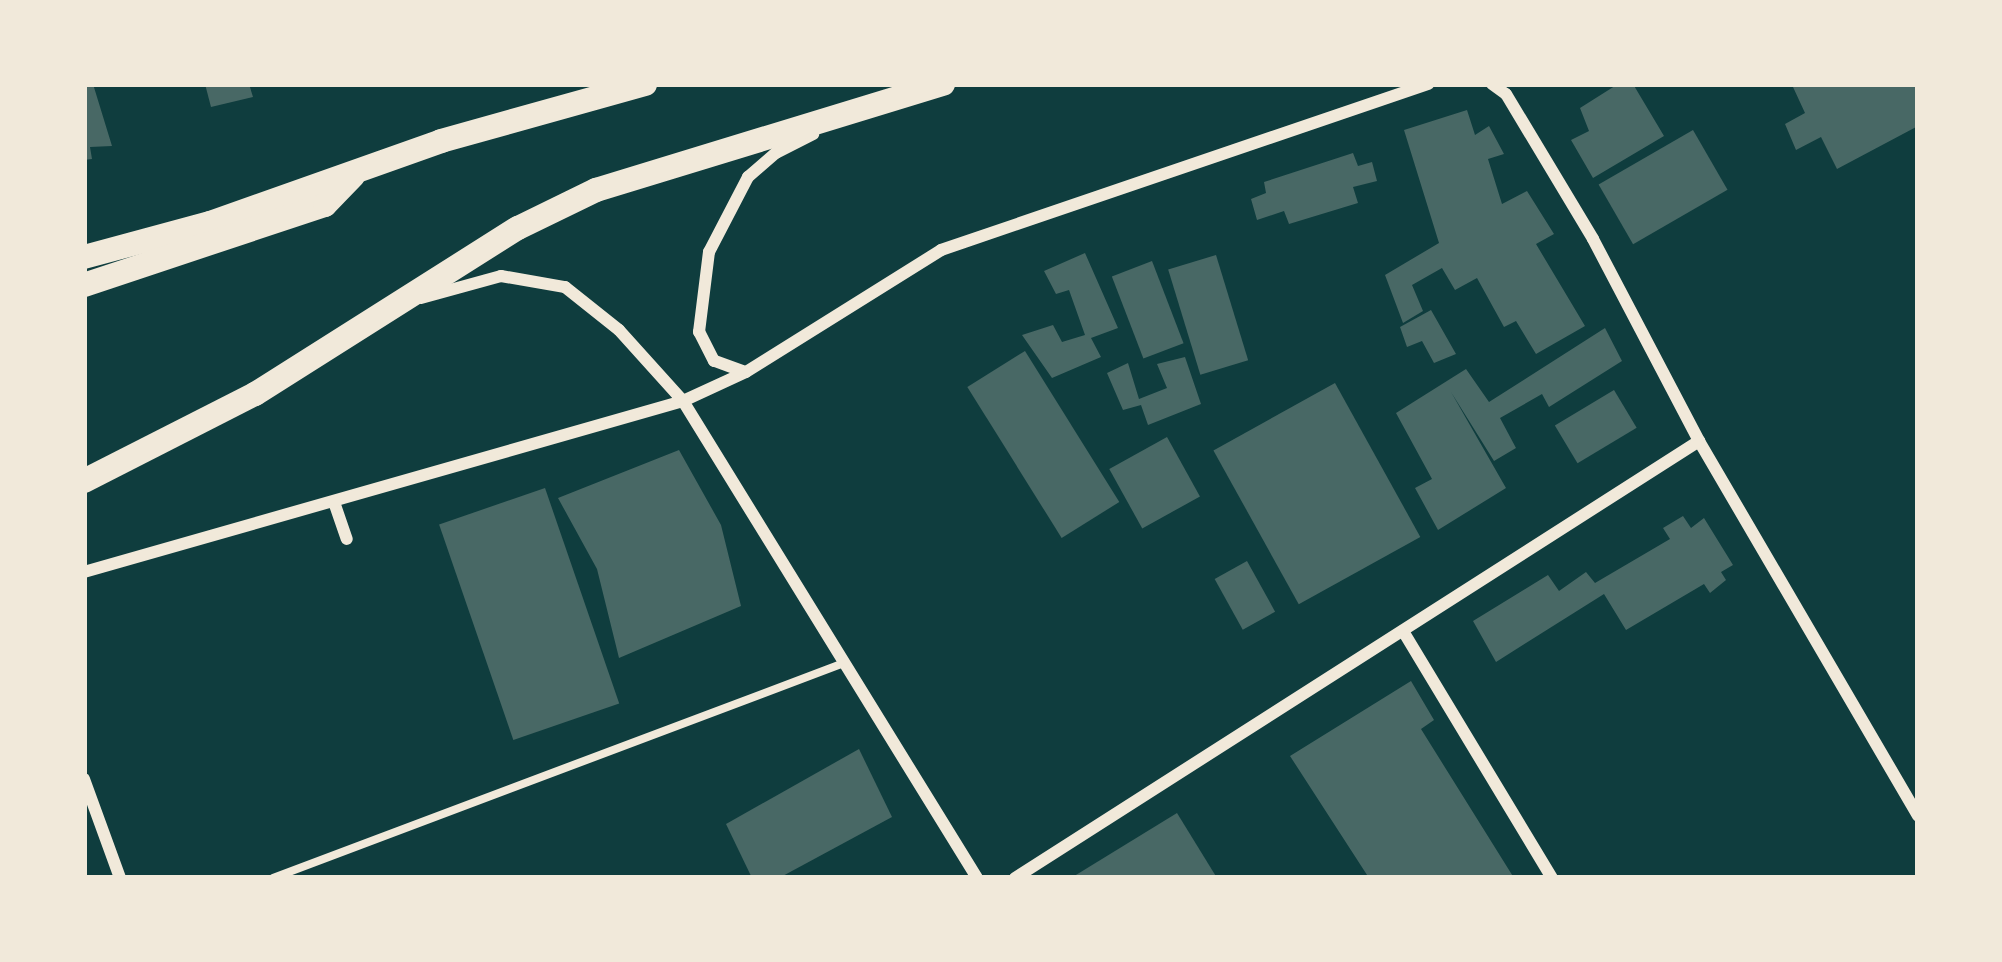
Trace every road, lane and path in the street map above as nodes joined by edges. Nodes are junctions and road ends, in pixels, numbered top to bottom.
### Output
1 (645, 84) edge
2 (943, 84) edge
3 (1428, 84) edge
4 (1492, 84) edge
5 (873, 103) junction
6 (359, 170) junction
7 (84, 257) edge
8 (84, 285) edge
9 (402, 303) junction
10 (746, 372) junction
11 (683, 401) junction
12 (1700, 441) junction
13 (88, 478) edge
14 (334, 502) junction
15 (347, 539) dead end
16 (84, 572) edge
17 (1403, 631) junction
18 (846, 662) junction
19 (84, 779) edge
20 (1918, 816) edge
21 (120, 878) edge
22 (273, 878) edge
23 (977, 878) edge
24 (1016, 878) edge
25 (1552, 878) edge

1 - 6 main road
2 - 5 main road
3 - 10 street
4 - 12 street
5 - 9 main road
5 - 10 street
6 - 7 main road
6 - 8 main road
9 - 11 street
9 - 13 main road
10 - 11 street
11 - 14 street
11 - 18 street
12 - 17 street
12 - 20 street
14 - 15 street
14 - 16 street
17 - 24 street
17 - 25 street
18 - 22 lane
18 - 23 street
19 - 21 street

